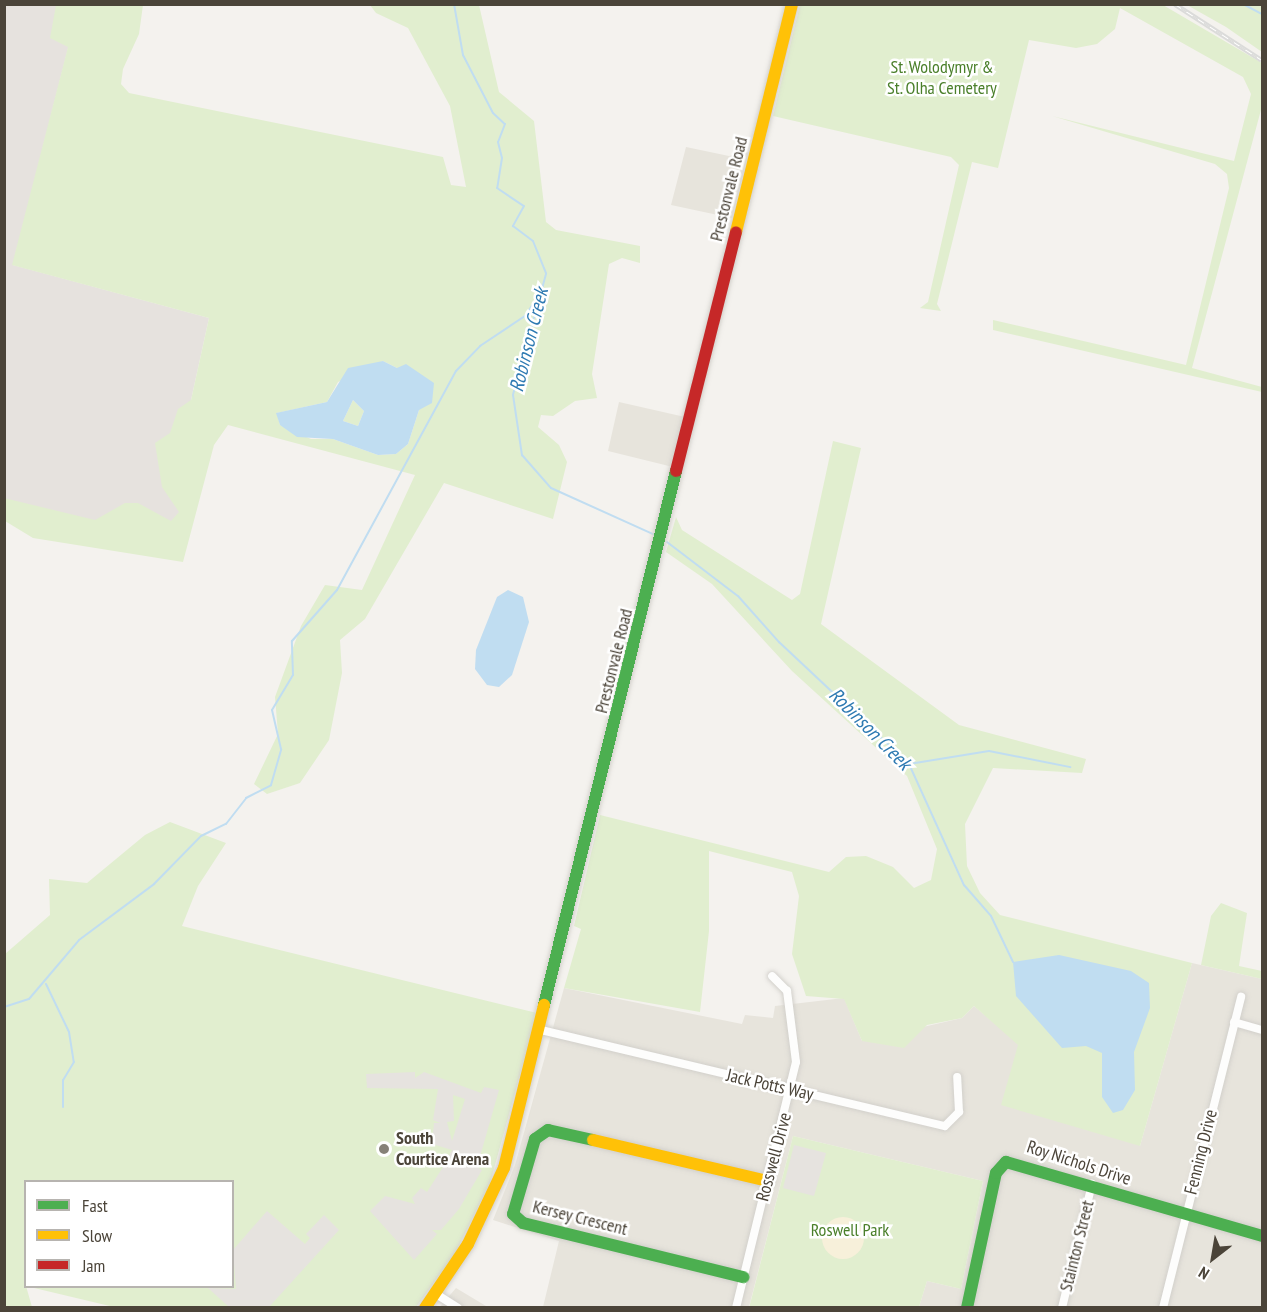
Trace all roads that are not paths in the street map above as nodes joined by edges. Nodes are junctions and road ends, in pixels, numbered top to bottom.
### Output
1 (792, 4) edge
2 (772, 976) dead end
3 (1241, 997) dead end
4 (1234, 1022) junction
5 (541, 1030) junction
6 (1263, 1030) edge
7 (957, 1077) dead end
8 (792, 1090) junction
9 (768, 1181) junction
10 (1092, 1184) junction
11 (1184, 1217) junction
12 (1263, 1236) edge
13 (743, 1277) junction
14 (436, 1294) junction
15 (425, 1308) edge
16 (458, 1308) edge
17 (736, 1308) edge
18 (966, 1308) edge
19 (1062, 1308) edge
20 (1163, 1308) edge

1 - 5 street, Prestonvale Road
2 - 8 street, Rosswell Drive
3 - 4 street, Fenning Drive
4 - 6 street
4 - 11 street, Fenning Drive
5 - 8 street, Jack Potts Way
5 - 14 street, Prestonvale Road
7 - 8 street, Jack Potts Way
8 - 9 street, Rosswell Drive
9 - 13 street, Rosswell Drive
9 - 13 street, Kersey Crescent
10 - 11 street, Roy Nichols Drive
10 - 18 street, Roy Nichols Drive
10 - 19 street, Stainton Street
11 - 12 street, Roy Nichols Drive
11 - 20 street, Fenning Drive
13 - 17 street, Rosswell Drive
14 - 15 street, Prestonvale Road
14 - 16 street

